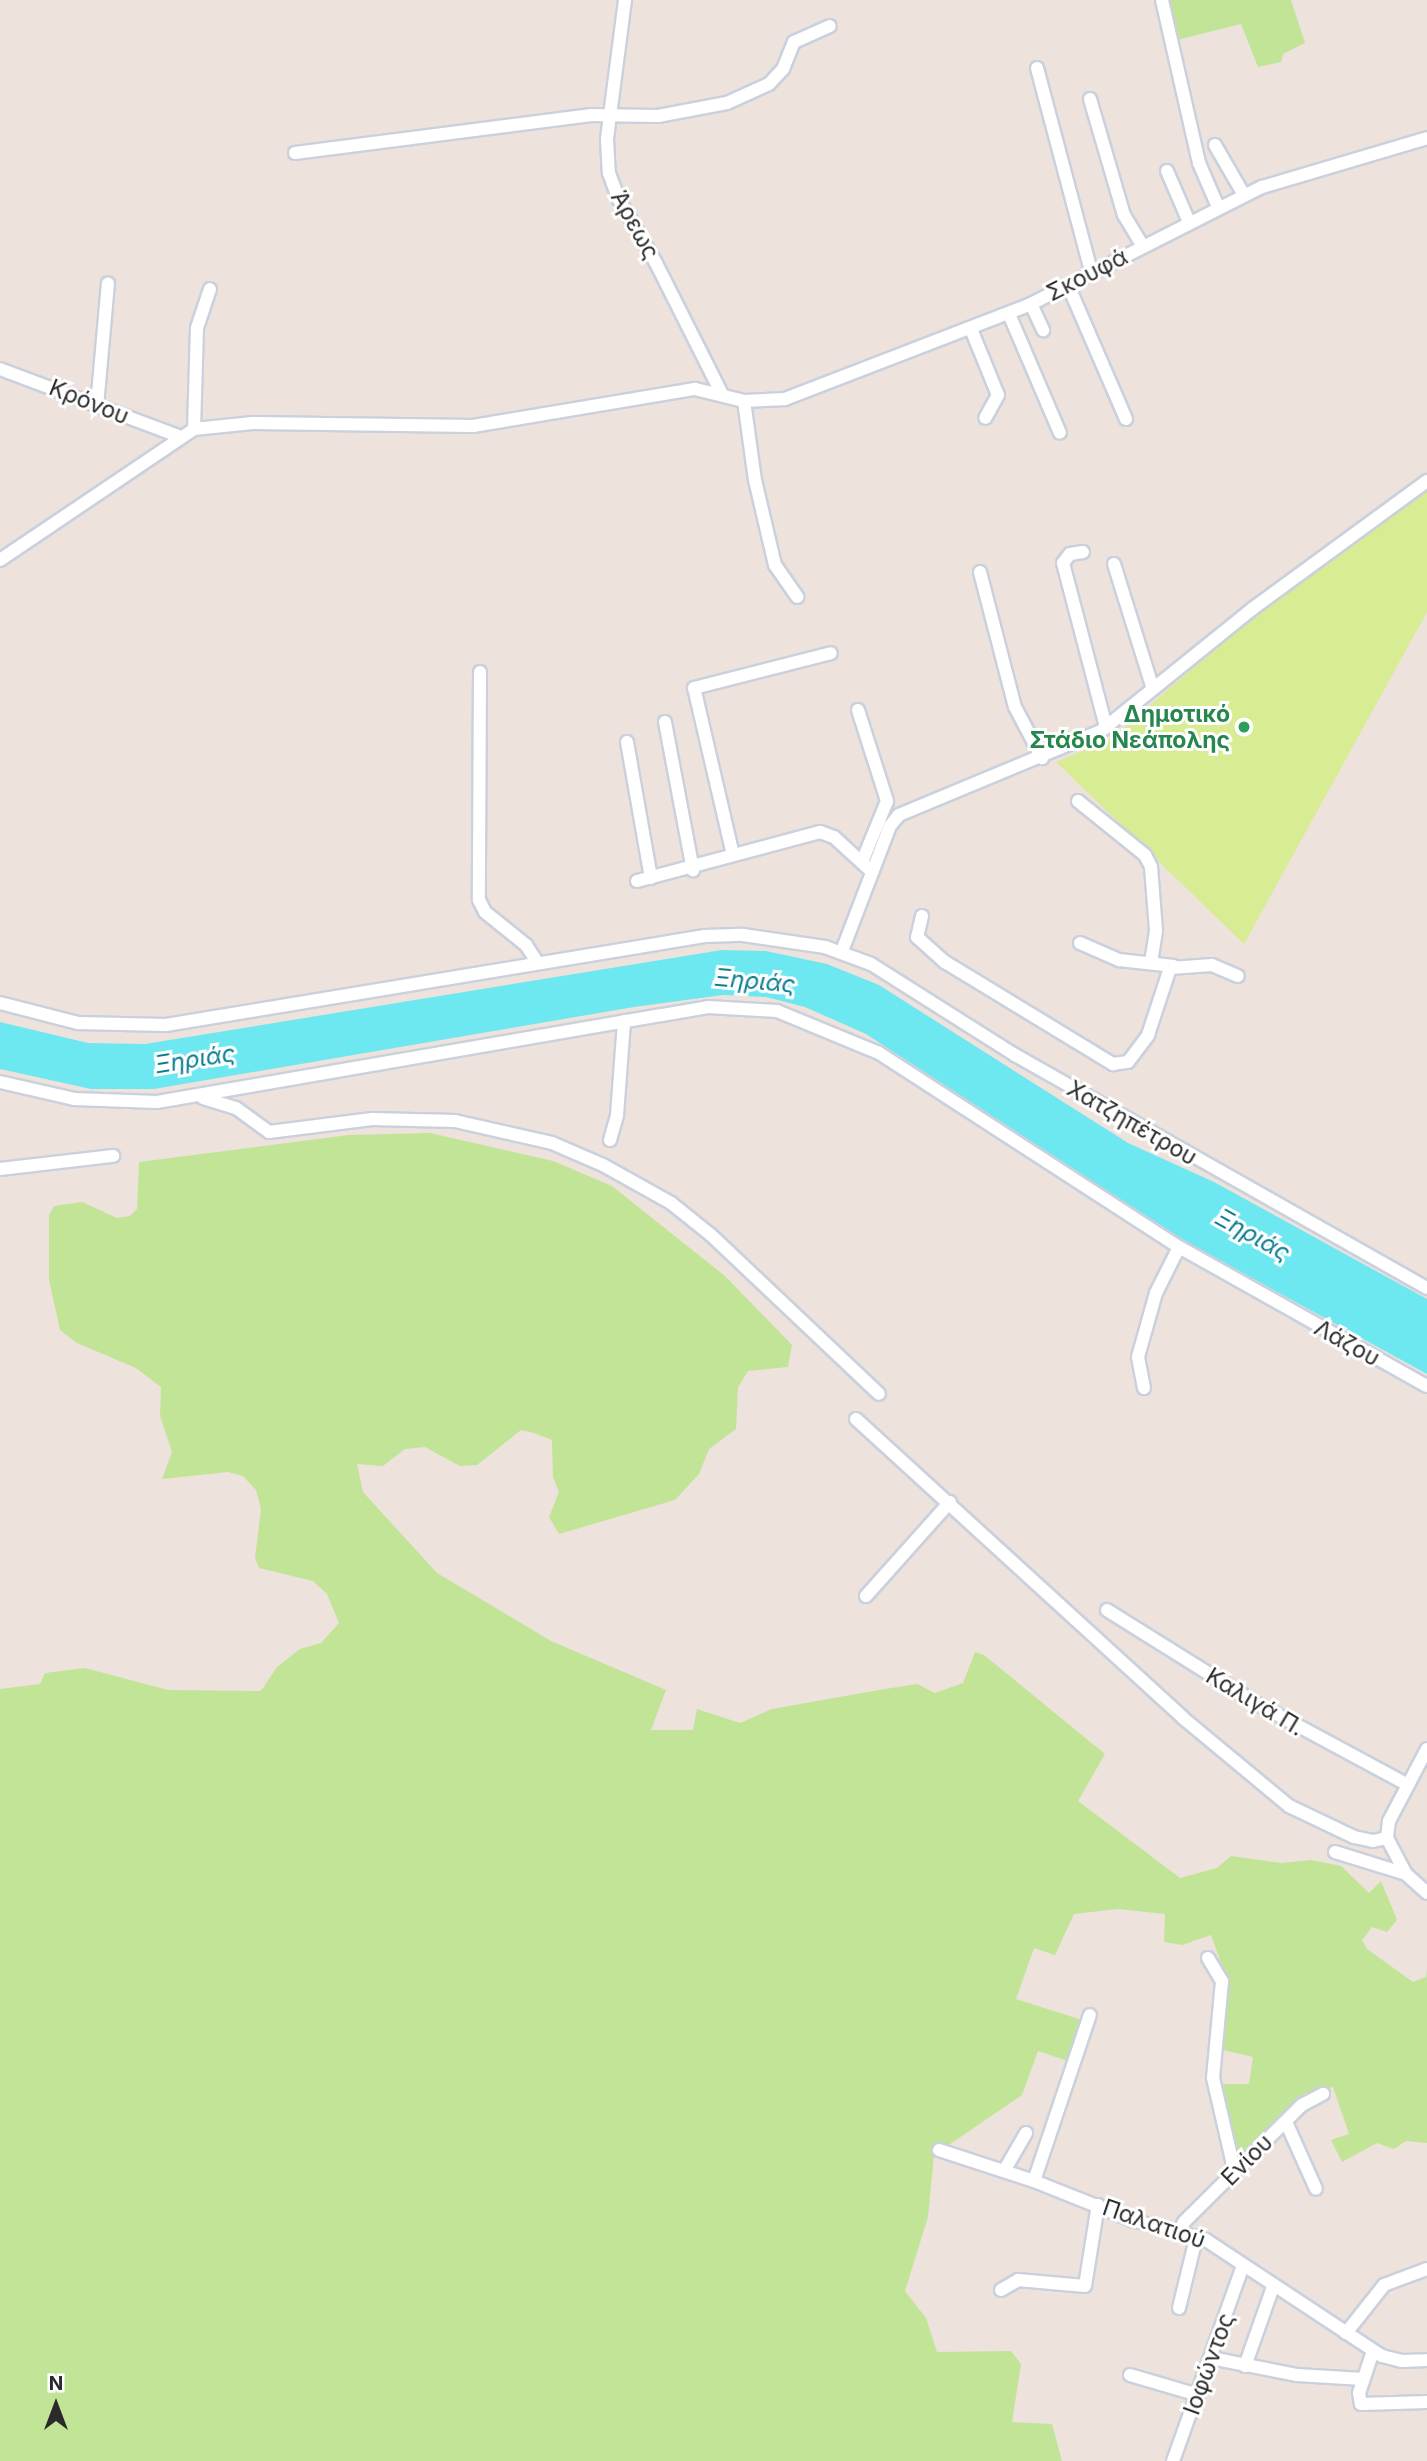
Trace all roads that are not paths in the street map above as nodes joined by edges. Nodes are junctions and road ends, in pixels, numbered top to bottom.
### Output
1 (625, 0) edge
2 (1162, 0) edge
3 (830, 26) dead end
4 (1037, 68) dead end
5 (1090, 99) dead end
6 (610, 118) junction
7 (1427, 138) edge
8 (1215, 145) dead end
9 (295, 153) dead end
10 (1167, 171) dead end
11 (1244, 195) junction
12 (1218, 207) junction
13 (1189, 222) junction
14 (1143, 247) junction
15 (1091, 274) junction
16 (108, 283) dead end
17 (1068, 285) junction
18 (210, 289) dead end
19 (1031, 304) junction
20 (1009, 314) junction
21 (971, 329) junction
22 (1043, 330) dead end
23 (0, 369) edge
24 (722, 394) junction
25 (744, 401) junction
26 (97, 406) junction
27 (985, 418) dead end
28 (1126, 419) dead end
29 (194, 429) junction
30 (1060, 433) dead end
31 (178, 436) junction
32 (1427, 481) edge
33 (1083, 552) dead end
34 (0, 559) edge
35 (1114, 564) dead end
36 (980, 572) dead end
37 (797, 597) dead end
38 (831, 653) dead end
39 (480, 672) dead end
40 (1153, 689) junction
41 (858, 710) dead end
42 (665, 722) dead end
43 (1106, 727) junction
44 (627, 742) dead end
45 (1042, 758) junction
46 (1078, 801) dead end
47 (733, 855) junction
48 (862, 862) junction
49 (693, 870) junction
50 (872, 872) junction
51 (651, 878) junction
52 (637, 881) dead end
53 (922, 916) dead end
54 (1080, 943) dead end
55 (842, 951) junction
56 (537, 962) junction
57 (1151, 963) junction
58 (1174, 966) junction
59 (1238, 976) dead end
60 (0, 1003) edge
61 (624, 1021) junction
62 (0, 1082) edge
63 (196, 1097) junction
64 (610, 1140) dead end
65 (113, 1156) dead end
66 (0, 1169) edge
67 (1179, 1247) junction
68 (1427, 1288) edge
69 (1427, 1386) edge
70 (1144, 1388) dead end
71 (879, 1394) dead end
72 (856, 1419) dead end
73 (950, 1502) junction
74 (866, 1596) dead end
75 (1107, 1610) dead end
76 (1427, 1749) edge
77 (1408, 1785) junction
78 (1387, 1838) junction
79 (1335, 1852) dead end
80 (1406, 1874) junction
81 (1425, 1892) edge
82 (1208, 1958) dead end
83 (1090, 2015) dead end
84 (1323, 2094) dead end
85 (1286, 2122) junction
86 (1026, 2133) dead end
87 (939, 2150) dead end
88 (1004, 2171) junction
89 (1235, 2173) junction
90 (1034, 2181) junction
91 (1316, 2189) dead end
92 (1098, 2205) junction
93 (1178, 2234) junction
94 (1196, 2238) junction
95 (1243, 2266) junction
96 (1427, 2269) edge
97 (1273, 2287) junction
98 (1001, 2290) dead end
99 (1179, 2308) dead end
100 (1346, 2333) junction
101 (1373, 2351) junction
102 (1211, 2358) junction
103 (1427, 2360) edge
104 (1245, 2366) junction
105 (1130, 2375) dead end
106 (1363, 2379) junction
107 (1198, 2395) junction
108 (1427, 2402) edge
109 (1173, 2461) edge

1 - 6 street, Άρεως
2 - 12 street
3 - 6 street
4 - 15 street
5 - 14 street
6 - 9 street
6 - 24 street, Άρεως
7 - 11 street, Σκουφά
8 - 11 street
10 - 13 street
11 - 12 street, Σκουφά
12 - 13 street, Σκουφά
13 - 14 street, Σκουφά
14 - 15 street, Σκουφά
15 - 17 street, Σκουφά
16 - 26 street
17 - 19 street, Σκουφά
17 - 28 street
18 - 29 street
19 - 20 street, Σκουφά
19 - 22 street
20 - 21 street, Σκουφά
20 - 30 street
21 - 25 street, Σκουφά
21 - 27 street
23 - 26 street, Κρόνου
24 - 25 street
24 - 29 street
25 - 37 street
26 - 31 street, Κρόνου
29 - 31 street
31 - 34 street
32 - 40 street
33 - 43 street
35 - 40 street
36 - 45 street
38 - 47 street
39 - 56 street
40 - 43 street
41 - 48 street
42 - 49 street
43 - 45 street
44 - 51 street
45 - 50 street
46 - 57 street
47 - 48 street
47 - 49 street
48 - 50 street
49 - 51 street
50 - 55 street
51 - 52 street
53 - 58 street
54 - 57 street
55 - 56 street, Χατζηπέτρου
55 - 68 street, Χατζηπέτρου
56 - 60 street, Χατζηπέτρου
57 - 58 street
58 - 59 street
61 - 63 street, Λάζου
61 - 64 street
61 - 67 street, Λάζου
62 - 63 street
63 - 71 street
65 - 66 street
67 - 69 street, Λάζου
67 - 70 street
72 - 73 street
73 - 74 street
73 - 78 street
75 - 77 street, Καλιγά Π.
76 - 77 street
77 - 78 street
78 - 80 street
79 - 80 street
80 - 81 street
82 - 89 street
83 - 90 street
84 - 85 street, Ενίου
85 - 89 street, Ενίου
85 - 91 street
86 - 88 street
87 - 88 street, Παλατιού
88 - 90 street, Παλατιού
89 - 93 street, Ενίου
90 - 92 street, Παλατιού
92 - 93 street, Παλατιού
92 - 98 street
93 - 94 street, Παλατιού
94 - 95 street, Παλατιού
94 - 99 street
95 - 97 street, Παλατιού
95 - 102 street, Ιοφώντος
96 - 100 street
97 - 100 street, Παλατιού
97 - 104 street
100 - 101 street, Παλατιού
101 - 103 street, Παλατιού
101 - 106 street
102 - 104 street
102 - 107 street, Ιοφώντος
104 - 106 street
105 - 107 street
106 - 108 street
107 - 109 street, Ιοφώντος

